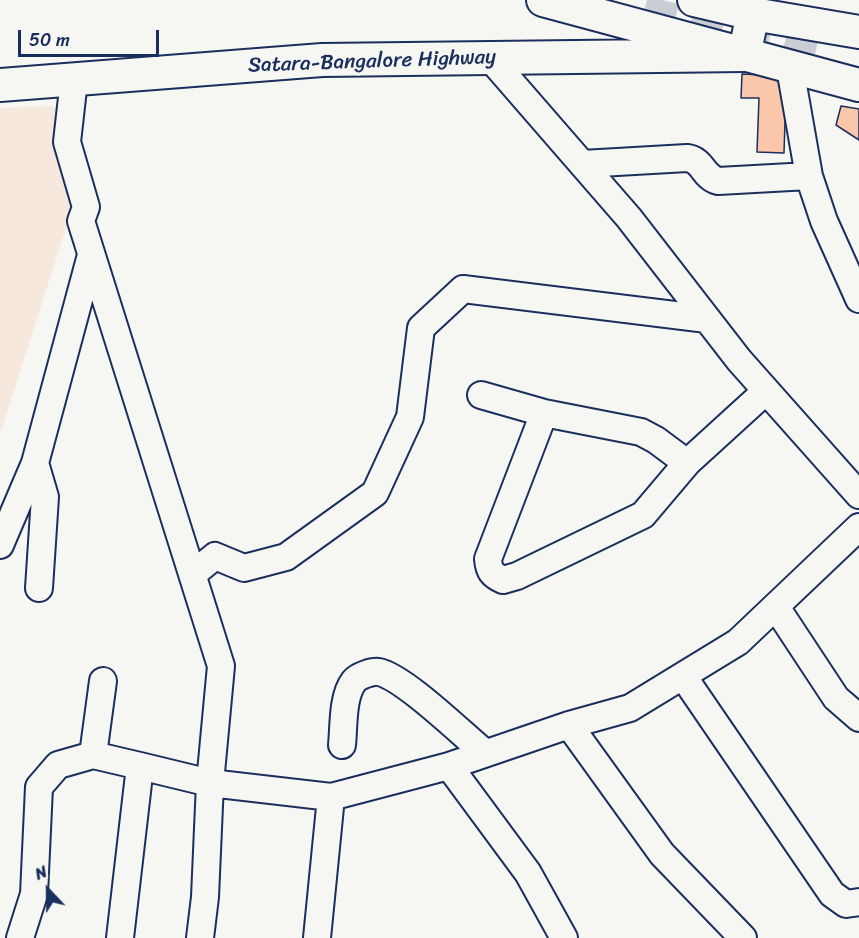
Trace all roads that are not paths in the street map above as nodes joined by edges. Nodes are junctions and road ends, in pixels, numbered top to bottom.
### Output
1 (543, 0) edge
2 (694, 0) edge
3 (753, 7) edge
4 (859, 32) edge
5 (837, 48) tunnel mouth
6 (744, 55) junction
7 (490, 58) junction
8 (859, 64) edge
9 (790, 68) junction
10 (74, 80) junction
11 (0, 85) edge
12 (859, 85) edge
13 (582, 164) junction
14 (809, 176) junction
15 (91, 255) junction
16 (858, 297) edge
17 (707, 319) junction
18 (766, 390) junction
19 (481, 395) dead end
20 (544, 413) junction
21 (35, 463) junction
22 (687, 463) junction
23 (859, 495) edge
24 (859, 527) edge
25 (0, 545) edge
26 (193, 574) junction
27 (39, 588) dead end
28 (776, 607) junction
29 (683, 676) junction
30 (103, 681) dead end
31 (859, 718) edge
32 (569, 725) junction
33 (342, 745) dead end
34 (485, 753) junction
35 (93, 755) junction
36 (449, 765) junction
37 (140, 766) junction
38 (210, 783) junction
39 (330, 797) junction
40 (859, 902) edge
41 (20, 938) edge
42 (120, 938) edge
43 (200, 938) edge
44 (317, 938) edge
45 (564, 938) edge
46 (742, 938) edge

1 - 6 main road, Satara-Bangalore Highway
2 - 3 main road
3 - 4 main road
3 - 6 main road
5 - 8 main road
6 - 7 main road, Satara-Bangalore Highway
6 - 9 main road, Satara-Bangalore Highway
7 - 10 main road, Satara-Bangalore Highway
7 - 13 street
9 - 12 main road, Satara-Bangalore Highway
9 - 14 street
10 - 11 main road, Satara-Bangalore Highway
10 - 15 street
13 - 14 street
13 - 17 street
14 - 16 street
15 - 21 street
15 - 26 street
17 - 18 street
17 - 26 street
18 - 22 street
18 - 23 street
19 - 20 street
20 - 22 street
20 - 22 street
21 - 25 street
21 - 27 street
24 - 28 street
26 - 38 street
28 - 29 street
28 - 31 street
29 - 32 street
29 - 40 street
30 - 35 street
32 - 34 street
32 - 46 street
33 - 34 street
34 - 36 street
35 - 37 street
35 - 41 street
36 - 39 street
36 - 45 street
37 - 38 street
37 - 42 street
38 - 39 street
38 - 43 street
39 - 44 street

